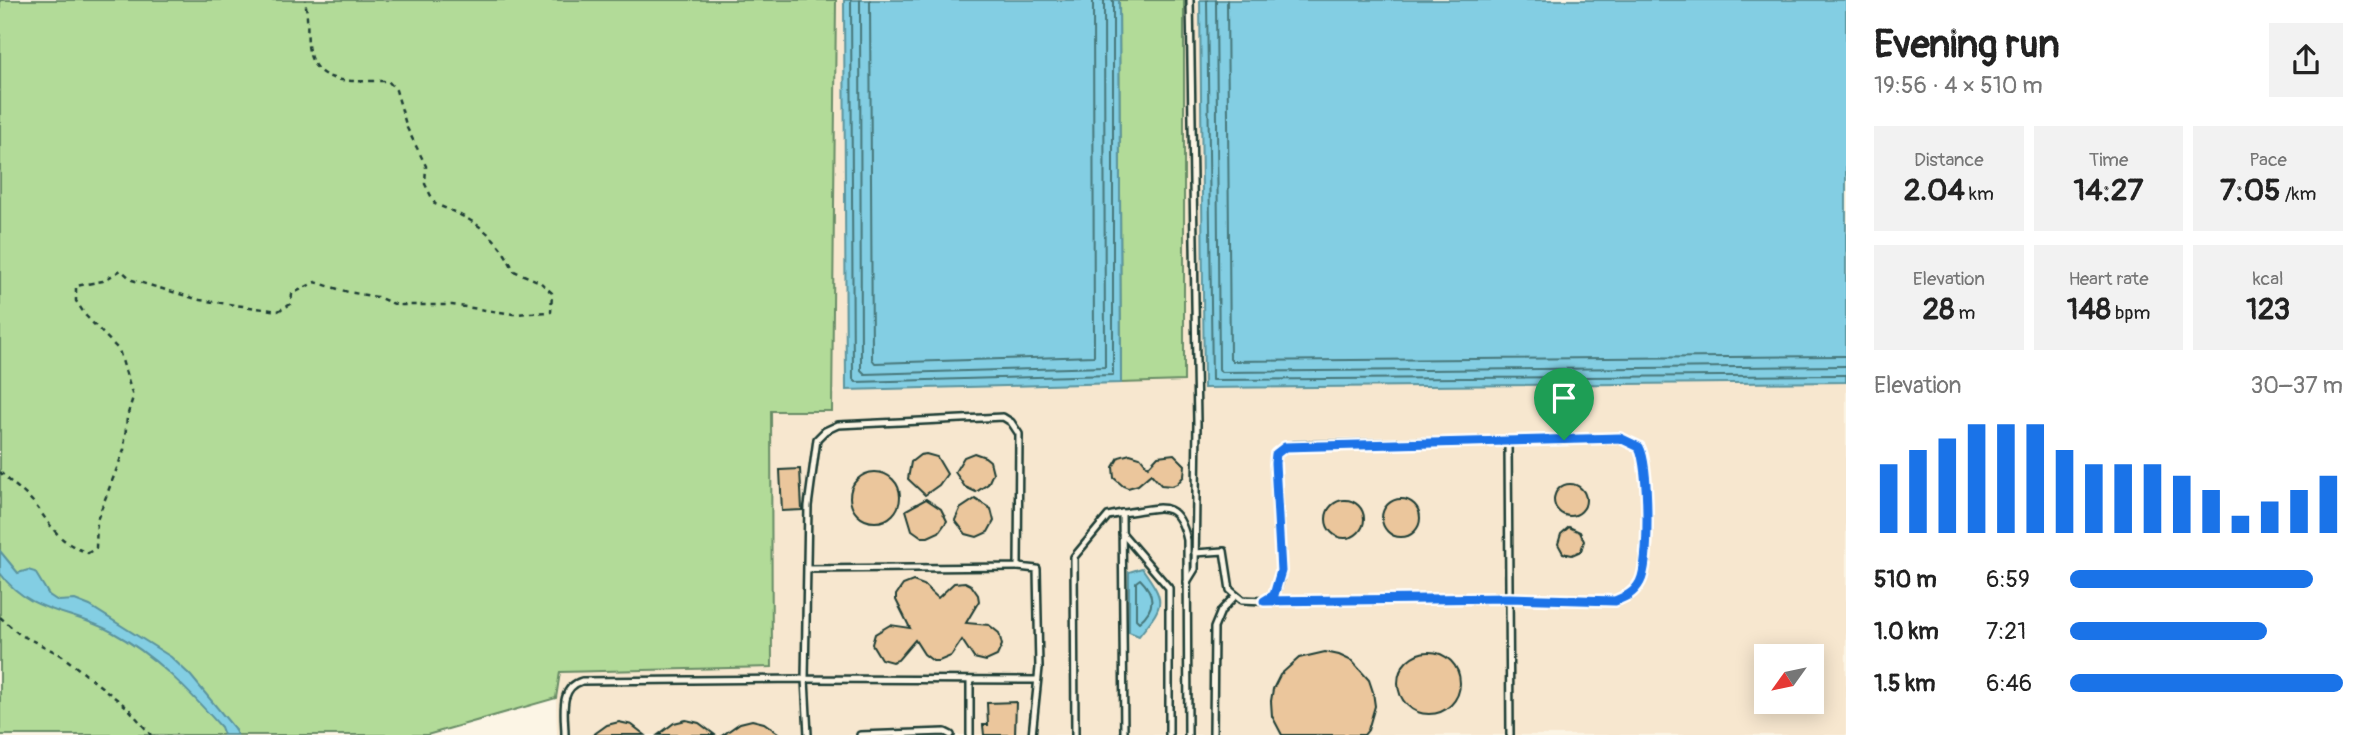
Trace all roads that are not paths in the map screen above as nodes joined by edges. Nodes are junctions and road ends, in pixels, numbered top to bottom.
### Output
1 (1191, 0) edge
2 (1508, 441) junction
3 (1122, 513) junction
4 (1122, 533) junction
5 (1195, 553) junction
6 (1018, 567) junction
7 (807, 569) junction
8 (1187, 582) junction
9 (1235, 596) junction
10 (1509, 598) junction
11 (1264, 601) junction
12 (805, 679) junction
13 (970, 680) junction
14 (1038, 680) junction
15 (565, 735) edge
16 (808, 735) edge
17 (860, 735) edge
18 (951, 735) edge
19 (970, 735) edge
20 (1032, 735) edge
21 (1075, 735) edge
22 (1124, 735) edge
23 (1169, 735) edge
24 (1188, 735) edge
25 (1213, 735) edge
26 (1510, 735) edge

1 - 5 lane
2 - 10 lane
2 - 10 lane
2 - 11 lane
3 - 4 lane
3 - 8 lane
3 - 21 lane
4 - 22 lane
4 - 23 lane
5 - 8 lane
5 - 9 lane
6 - 7 lane
6 - 7 lane
6 - 14 lane
7 - 12 lane
8 - 24 lane
9 - 11 lane
9 - 25 lane
10 - 11 lane
10 - 26 lane
12 - 13 lane
12 - 15 lane
12 - 16 lane
13 - 14 lane
13 - 19 lane
14 - 20 lane
17 - 18 lane

